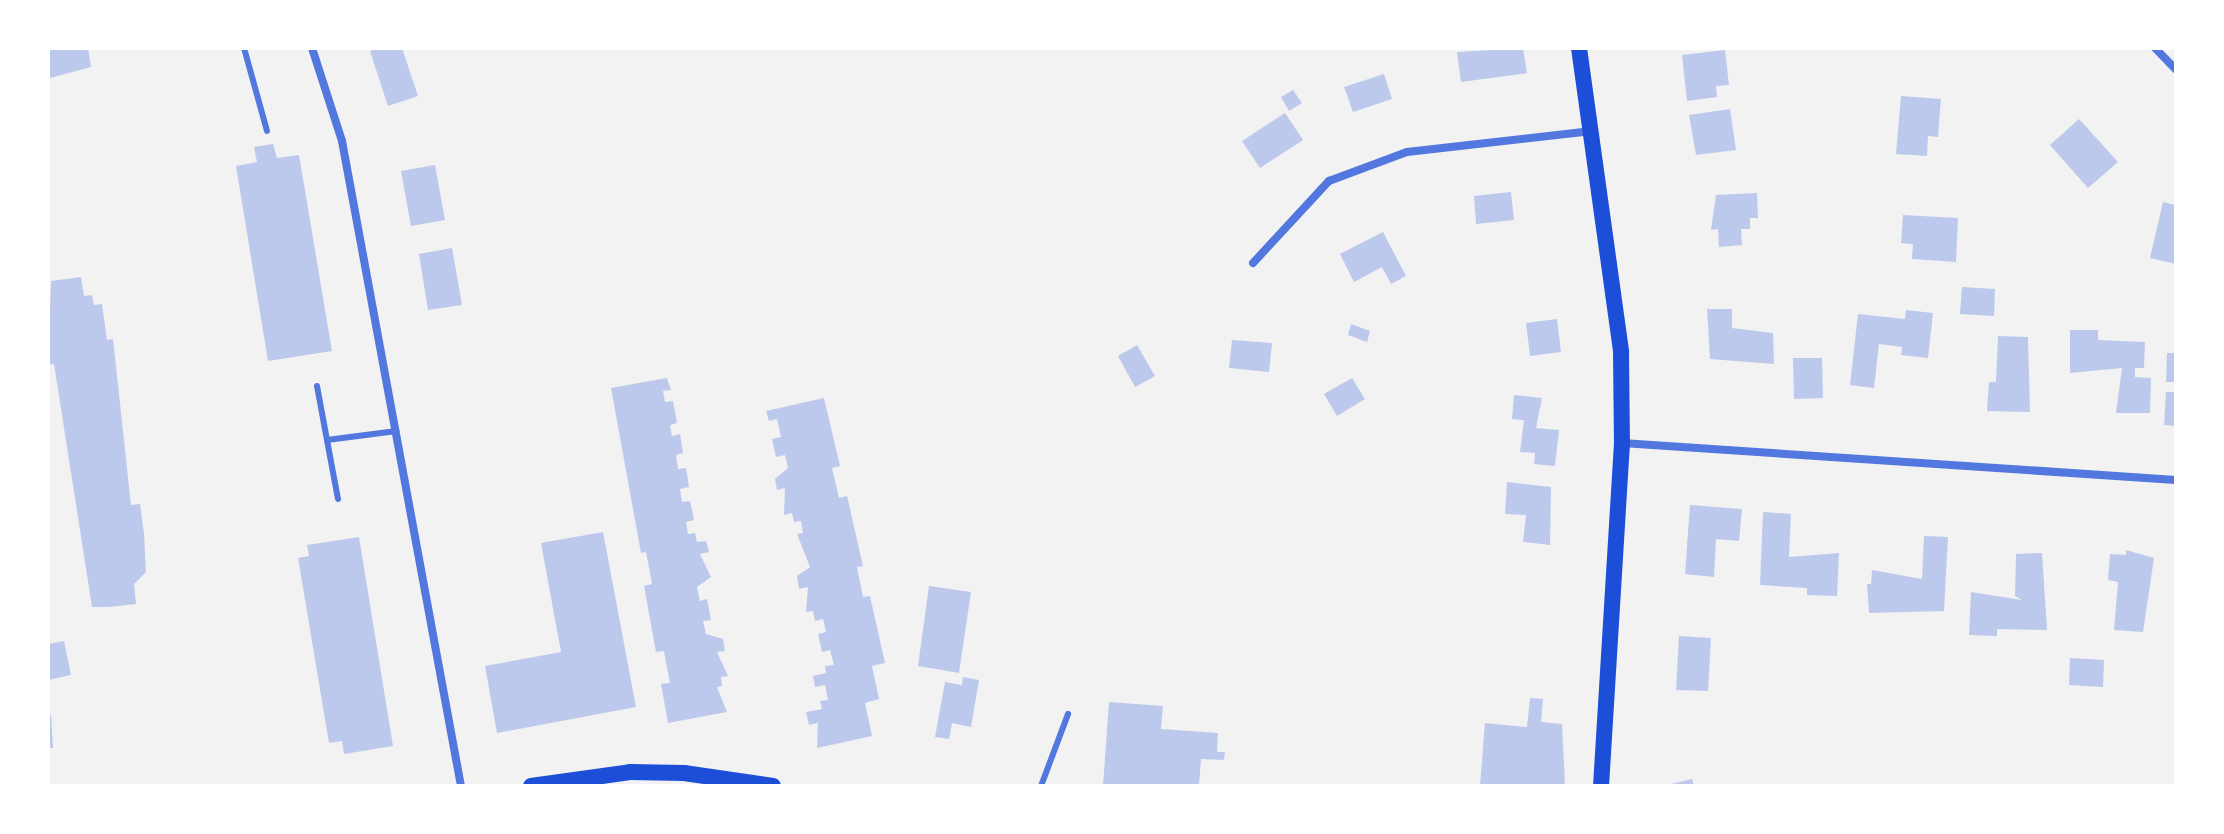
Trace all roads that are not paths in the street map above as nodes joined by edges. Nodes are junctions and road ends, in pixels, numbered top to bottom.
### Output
1 (244, 48) edge
2 (312, 48) edge
3 (1579, 48) edge
4 (2155, 48) edge
5 (2176, 70) edge
6 (267, 131) dead end
7 (1590, 131) junction
8 (1253, 263) dead end
9 (317, 386) dead end
10 (396, 431) junction
11 (327, 440) junction
12 (1622, 443) junction
13 (2176, 480) edge
14 (338, 499) dead end
15 (1068, 714) dead end
16 (461, 786) edge
17 (531, 786) edge
18 (773, 786) edge
19 (1041, 786) edge
20 (1601, 786) edge

1 - 6 lane
2 - 10 street
3 - 7 main road
4 - 5 street
7 - 8 street
7 - 12 main road
9 - 11 lane
10 - 11 lane
10 - 16 street
11 - 14 lane
12 - 13 street
12 - 20 main road
15 - 19 lane
17 - 18 main road

